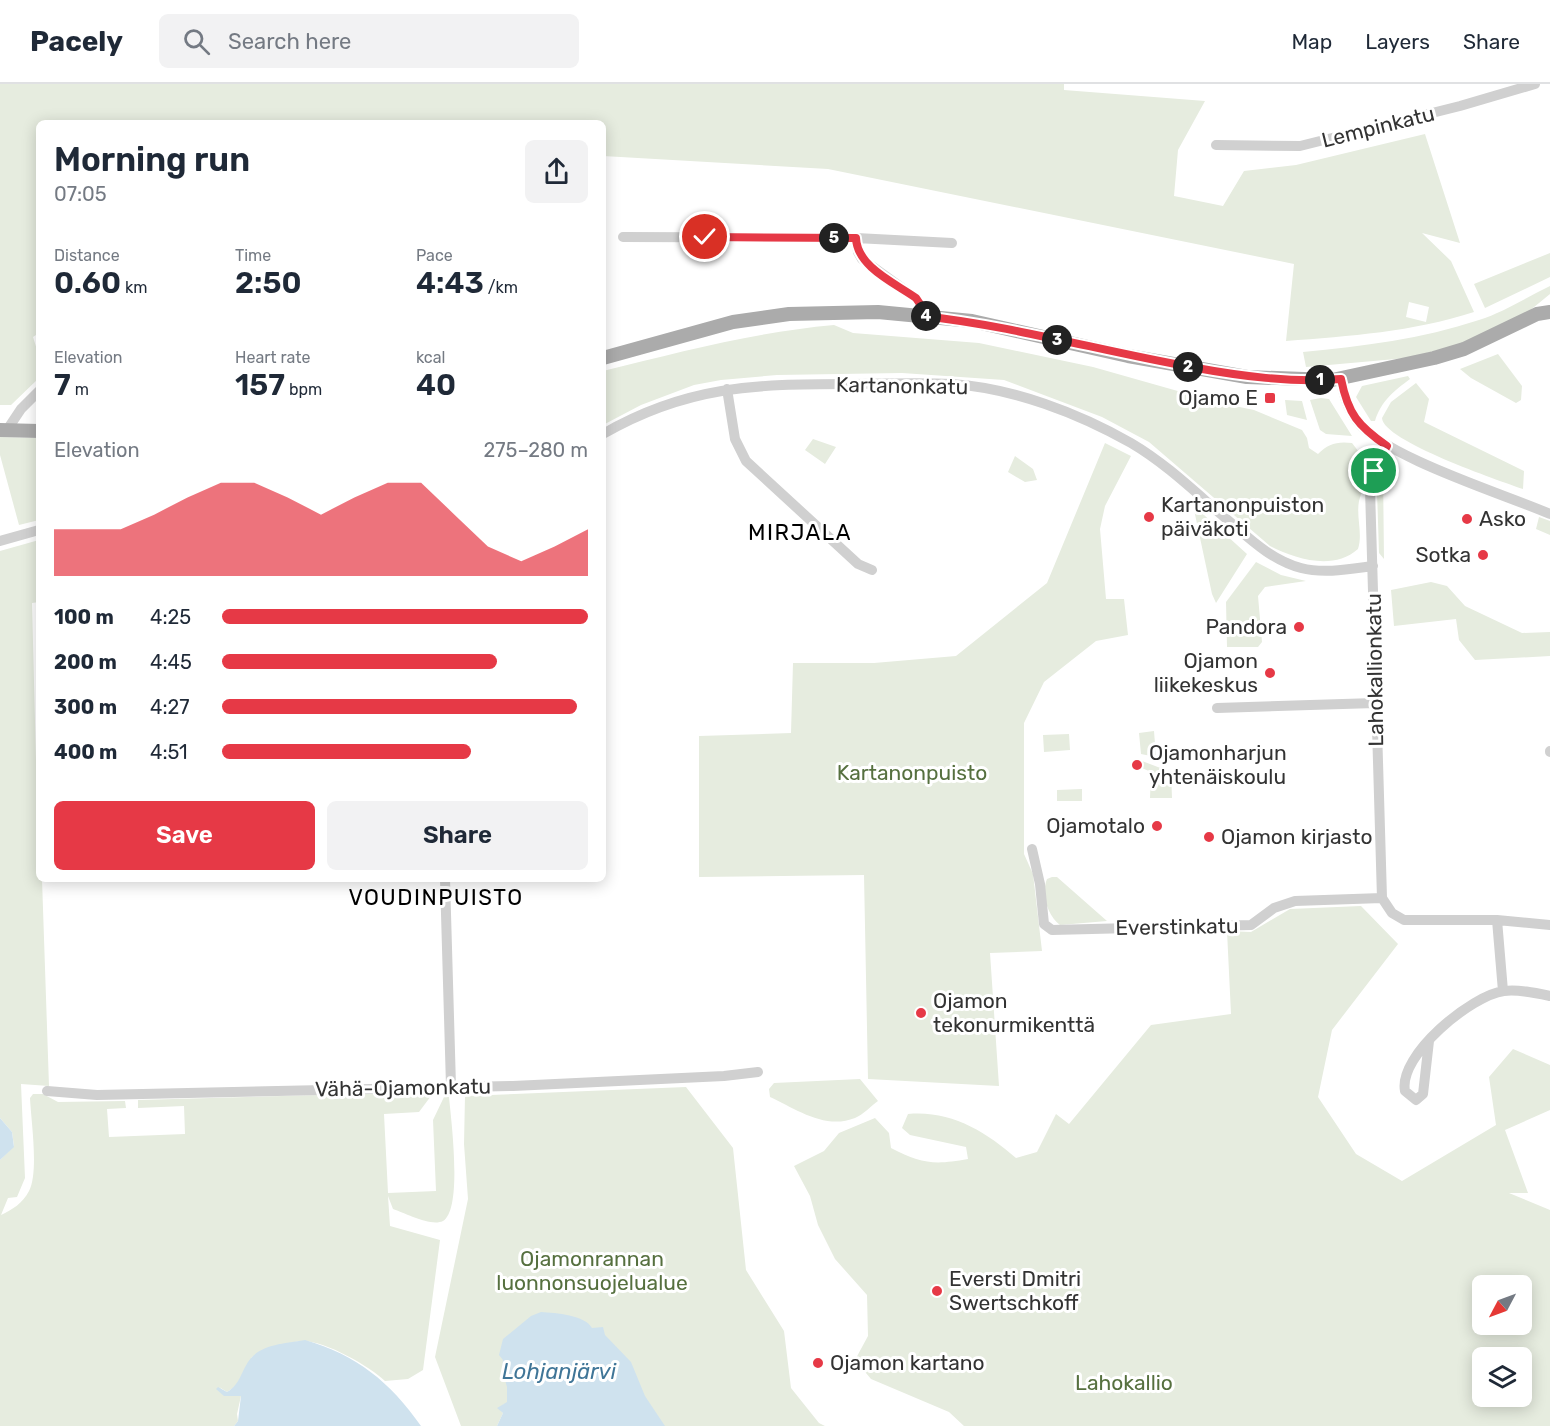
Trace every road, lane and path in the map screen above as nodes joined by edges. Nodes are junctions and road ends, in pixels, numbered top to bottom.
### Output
1 (1535, 84) edge
2 (1216, 145) dead end
3 (623, 237) dead end
4 (856, 238) junction
5 (952, 243) dead end
6 (1550, 302) edge
7 (1543, 313) edge
8 (923, 316) junction
9 (606, 357) edge
10 (1341, 379) junction
11 (727, 389) junction
12 (36, 394) edge
13 (4, 430) edge
14 (36, 431) edge
15 (606, 433) edge
16 (1387, 446) junction
17 (1550, 514) edge
18 (36, 531) edge
19 (0, 541) edge
20 (1373, 567) junction
21 (872, 570) dead end
22 (1375, 703) junction
23 (1217, 708) dead end
24 (1032, 849) dead end
25 (445, 882) edge
26 (1382, 898) junction
27 (1497, 920) junction
28 (1550, 925) edge
29 (1503, 991) junction
30 (1550, 996) edge
31 (1429, 1041) junction
32 (758, 1072) dead end
33 (451, 1086) junction
34 (47, 1091) dead end

1 - 2 street, Lempinkatu
3 - 4 street
4 - 5 street
4 - 8 street
6 - 7 main road
7 - 10 main road
8 - 9 main road
8 - 10 main road
10 - 16 street
11 - 15 street, Kartanonkatu
11 - 20 street, Kartanonkatu
11 - 21 street
12 - 13 street
13 - 14 main road
16 - 17 street
16 - 20 street, Lahokallionkatu
18 - 19 street
20 - 22 street, Lahokallionkatu
22 - 23 street
22 - 26 street, Lahokallionkatu
24 - 26 street, Everstinkatu
25 - 33 street
26 - 27 street
27 - 28 street
27 - 29 street
29 - 30 street
29 - 31 street
31 - 31 street
32 - 33 street, Vähä-Ojamonkatu
33 - 34 street, Vähä-Ojamonkatu

